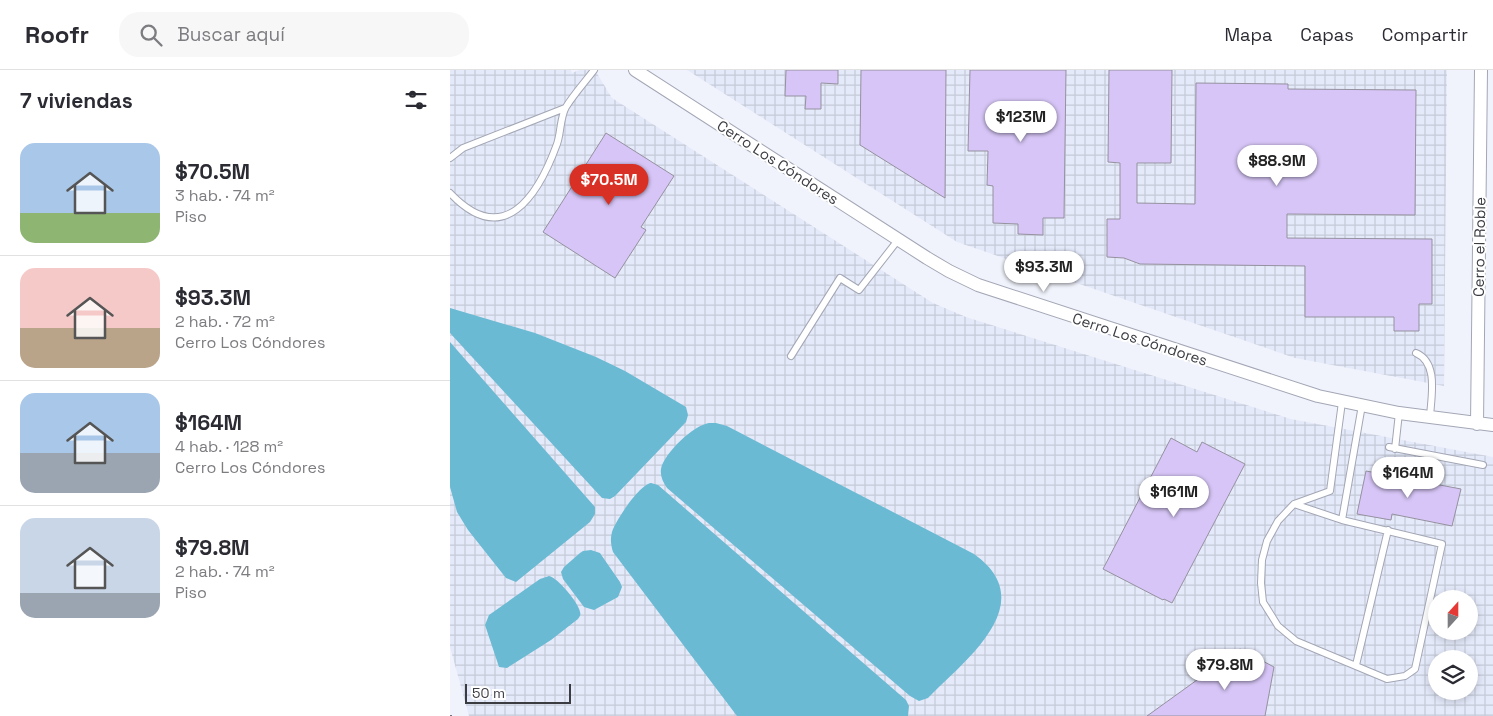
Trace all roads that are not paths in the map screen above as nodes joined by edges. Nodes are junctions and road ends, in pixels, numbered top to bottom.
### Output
1 (594, 70) edge
2 (636, 70) edge
3 (1480, 70) edge
4 (565, 108) junction
5 (450, 158) edge
6 (450, 194) edge
7 (898, 240) junction
8 (1416, 353) dead end
9 (790, 356) dead end
10 (1342, 402) junction
11 (1362, 405) junction
12 (1399, 413) junction
13 (1430, 417) junction
14 (1476, 424) junction
15 (1493, 425) edge
16 (1483, 464) dead end
17 (1294, 504) junction
18 (1342, 520) junction
19 (1388, 530) junction
20 (1356, 666) junction

1 - 4 lane
2 - 7 street, Cerro Los Cóndores
3 - 14 street, Cerro el Roble
4 - 5 lane
4 - 6 lane
7 - 9 lane
7 - 10 street, Cerro Los Cóndores
8 - 13 lane
10 - 11 street, Cerro Los Cóndores
10 - 17 lane
11 - 12 street, Cerro Los Cóndores
11 - 18 lane
12 - 13 street, Cerro Los Cóndores
12 - 16 lane
13 - 14 street, Cerro Los Cóndores
14 - 15 street, Cerro Los Cóndores
17 - 18 lane
17 - 20 lane
18 - 19 lane
19 - 20 lane
19 - 20 lane

